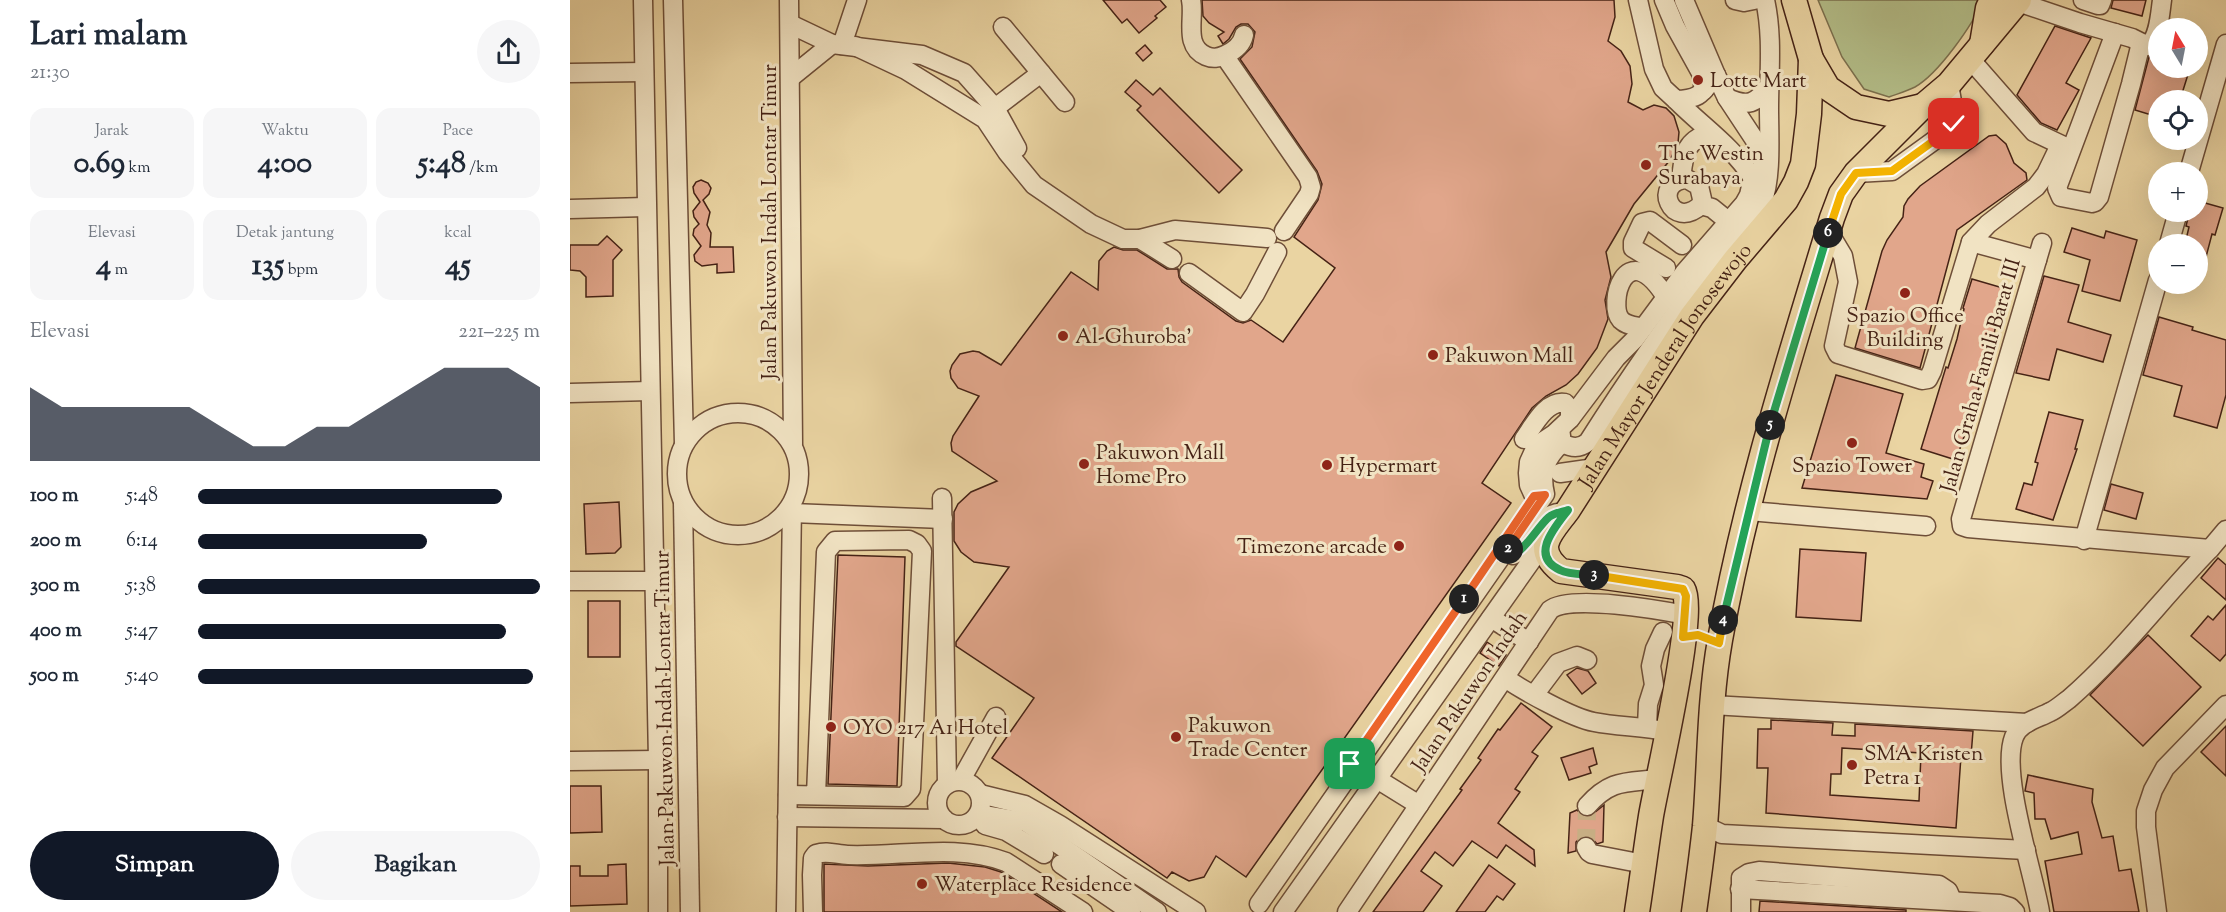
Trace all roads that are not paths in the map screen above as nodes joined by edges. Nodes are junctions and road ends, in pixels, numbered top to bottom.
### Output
1 (643, 0) edge
2 (673, 0) edge
3 (789, 0) edge
4 (857, 0) edge
5 (1191, 0) edge
6 (1638, 0) edge
7 (1664, 0) edge
8 (1684, 0) edge
9 (1735, 0) edge
10 (1754, 0) edge
11 (1765, 0) edge
12 (1794, 0) edge
13 (1992, 0) edge
14 (2084, 0) edge
15 (2102, 0) edge
16 (2162, 0) edge
17 (2019, 1) edge
18 (790, 24) junction
19 (1003, 27) dead end
20 (2115, 33) junction
21 (1244, 35) dead end
22 (2141, 43) junction
23 (2226, 44) edge
24 (843, 45) junction
25 (1976, 53) junction
26 (1811, 59) junction
27 (1228, 61) dead end
28 (644, 72) junction
29 (570, 73) edge
30 (1041, 73) junction
31 (1716, 75) junction
32 (790, 78) junction
33 (1949, 84) junction
34 (1769, 86) junction
35 (1704, 90) junction
36 (1727, 98) junction
37 (1676, 100) junction
38 (1065, 102) dead end
39 (1923, 106) junction
40 (990, 114) junction
41 (1710, 132) junction
42 (1752, 134) junction
43 (2066, 148) junction
44 (1768, 160) junction
45 (1742, 162) junction
46 (2192, 162) edge
47 (1856, 173) junction
48 (1753, 178) junction
49 (1681, 179) junction
50 (1701, 206) junction
51 (646, 207) junction
52 (570, 209) edge
53 (1728, 221) junction
54 (1828, 231) junction
55 (1278, 238) junction
56 (1140, 239) junction
57 (1971, 242) junction
58 (1709, 244) junction
59 (1682, 245) junction
60 (1172, 259) dead end
61 (1666, 268) junction
62 (1189, 273) dead end
63 (1670, 292) junction
64 (2154, 294) edge
65 (1643, 328) junction
66 (650, 391) junction
67 (570, 393) edge
68 (1552, 437) junction
69 (684, 444) junction
70 (793, 444) junction
71 (1595, 468) junction
72 (1560, 473) dead end
73 (1539, 495) junction
74 (942, 498) dead end
75 (683, 503) junction
76 (792, 509) junction
77 (1568, 510) junction
78 (1749, 511) junction
79 (943, 519) junction
80 (1926, 526) dead end
81 (2226, 530) edge
82 (1546, 540) junction
83 (2084, 540) junction
84 (2210, 549) junction
85 (1502, 557) junction
86 (653, 580) junction
87 (570, 581) edge
88 (1491, 618) junction
89 (1678, 628) junction
90 (1529, 642) junction
91 (1719, 643) junction
92 (1587, 660) dead end
93 (1505, 678) junction
94 (1534, 695) junction
95 (1712, 705) junction
96 (2226, 705) edge
97 (996, 717) dead end
98 (2027, 723) junction
99 (1658, 729) junction
100 (570, 760) edge
101 (658, 760) junction
102 (1377, 779) junction
103 (1659, 779) junction
104 (954, 782) junction
105 (980, 794) junction
106 (788, 795) junction
107 (816, 795) junction
108 (1419, 805) junction
109 (1587, 806) dead end
110 (787, 817) junction
111 (974, 818) junction
112 (944, 819) junction
113 (1705, 826) junction
114 (1586, 847) dead end
115 (2026, 850) junction
116 (1044, 854) dead end
117 (1061, 864) dead end
118 (1644, 864) junction
119 (1283, 883) dead end
120 (1259, 908) edge
121 (1190, 911) edge
122 (658, 912) edge
123 (690, 912) edge
124 (786, 912) edge
125 (813, 912) edge
126 (1083, 912) edge
127 (1131, 912) edge
128 (1157, 912) edge
129 (1283, 912) edge
130 (1347, 912) edge
131 (1637, 912) edge
132 (1694, 912) edge
133 (1741, 912) edge
134 (2015, 912) edge
135 (2040, 912) edge
136 (2157, 912) edge

1 - 28 street
2 - 69 street
3 - 18 street, Jalan Pakuwon Indah Lontar Timur
4 - 24 street
5 - 21 street
6 - 37 street
7 - 35 street
8 - 31 street
9 - 10 street
11 - 34 street
12 - 26 main road, Jalan Mayor Jenderal Jonosewojo
13 - 25 main road
14 - 15 street
16 - 22 street
17 - 20 street
17 - 25 main road
18 - 24 street
18 - 32 street, Jalan Pakuwon Indah Lontar Timur
19 - 30 street
20 - 22 street
20 - 43 street
22 - 43 street
23 - 46 street
24 - 32 street
24 - 40 street
24 - 40 street
25 - 33 main road
25 - 43 street
26 - 39 main road
26 - 71 main road, Jalan Mayor Jenderal Jonosewojo
27 - 55 street
28 - 29 street
28 - 51 street
30 - 38 street
30 - 40 street
31 - 35 street
31 - 36 street
32 - 70 street, Jalan Pakuwon Indah Lontar Timur
33 - 39 main road
33 - 47 street
34 - 36 street
34 - 44 street
35 - 37 street
36 - 42 street
37 - 41 street
39 - 47 main road
40 - 56 street
41 - 45 street
41 - 49 street
42 - 44 street
42 - 45 street
43 - 57 street
44 - 48 street
44 - 68 street
45 - 48 street
47 - 54 main road
48 - 53 street
49 - 50 street
49 - 50 street
50 - 53 street
51 - 52 street
51 - 66 street
53 - 58 street
54 - 57 street
54 - 78 main road
55 - 56 street
55 - 62 street
56 - 60 street
57 - 83 street, Jalan Graha Famili Barat III
58 - 59 street
58 - 63 street
59 - 61 street
59 - 61 street
61 - 63 street
63 - 65 street
63 - 65 street
64 - 83 street
65 - 68 street
66 - 67 street
66 - 86 street
68 - 73 street
69 - 70 street
69 - 75 street
70 - 76 street
71 - 72 street
71 - 77 main road, Jalan Mayor Jenderal Jonosewojo
73 - 85 street
73 - 120 street
74 - 79 street
75 - 76 street
75 - 123 street, Jalan Pakuwon Indah Lontar Timur
76 - 79 street
76 - 106 street
77 - 82 main road, Jalan Mayor Jenderal Jonosewojo
77 - 85 street
78 - 80 street
78 - 91 main road
79 - 104 street
81 - 84 street
82 - 88 street, Jalan Pakuwon Indah
82 - 89 main road
83 - 84 street
84 - 98 street
85 - 120 street
86 - 87 street
86 - 101 street
88 - 90 street
88 - 102 street, Jalan Pakuwon Indah
89 - 90 street, Jalan Pakuwon Indah
89 - 91 main road
89 - 99 main road
90 - 93 street, Jalan Pakuwon Indah
91 - 95 main road
92 - 94 street
93 - 94 street
93 - 108 street, Jalan Pakuwon Indah
94 - 99 street
95 - 98 street
95 - 113 main road
96 - 136 street
97 - 104 street
98 - 115 street
99 - 103 main road
100 - 101 street
101 - 122 street
102 - 108 street
102 - 129 street, Jalan Pakuwon Indah
103 - 109 street
103 - 118 main road
104 - 105 street
104 - 112 street
105 - 111 street
105 - 121 street
106 - 107 street
106 - 110 street
107 - 107 street
108 - 130 street, Jalan Pakuwon Indah
110 - 112 street
110 - 124 street
111 - 112 street
111 - 116 street
111 - 128 street
113 - 115 street
113 - 132 main road
114 - 118 street
115 - 135 street
117 - 127 street
118 - 131 main road
119 - 120 street
125 - 126 street
133 - 134 street

